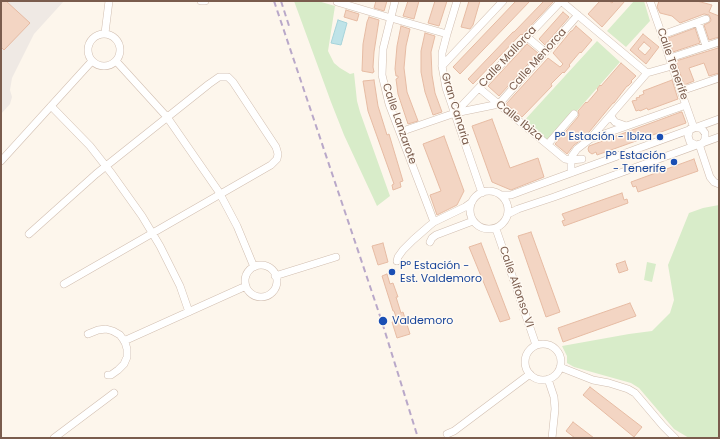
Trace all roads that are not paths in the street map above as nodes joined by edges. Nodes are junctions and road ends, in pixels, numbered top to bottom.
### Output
1 (109, 1) edge
2 (201, 1) edge
3 (205, 1) edge
4 (337, 1) edge
5 (395, 1) edge
6 (457, 1) edge
7 (503, 1) edge
8 (561, 1) edge
9 (650, 1) edge
10 (578, 15) junction
11 (391, 18) junction
12 (706, 19) dead end
13 (698, 22) junction
14 (105, 34) junction
15 (447, 34) junction
16 (662, 35) junction
17 (527, 37) junction
18 (719, 42) edge
19 (706, 46) junction
20 (546, 52) junction
21 (670, 58) junction
22 (92, 61) junction
23 (116, 61) junction
24 (442, 66) junction
25 (672, 66) junction
26 (647, 74) junction
27 (719, 78) edge
28 (479, 88) junction
29 (681, 92) junction
30 (499, 104) junction
31 (686, 105) junction
32 (51, 106) junction
33 (455, 113) junction
34 (574, 114) dead end
35 (611, 115) junction
36 (167, 117) junction
37 (719, 119) edge
38 (626, 126) junction
39 (694, 128) junction
40 (400, 132) junction
41 (719, 137) edge
42 (590, 139) junction
43 (548, 144) junction
44 (584, 144) junction
45 (699, 144) junction
46 (582, 159) junction
47 (571, 160) junction
48 (1, 161) edge
49 (591, 165) junction
50 (106, 166) junction
51 (571, 173) junction
52 (719, 184) edge
53 (482, 193) junction
54 (220, 194) junction
55 (500, 195) junction
56 (472, 202) junction
57 (508, 214) junction
58 (473, 221) junction
59 (434, 222) junction
60 (496, 228) junction
61 (152, 233) junction
62 (29, 234) dead end
63 (430, 242) dead end
64 (336, 257) dead end
65 (398, 261) dead end
66 (254, 267) junction
67 (276, 276) junction
68 (64, 284) dead end
69 (246, 286) junction
70 (189, 312) junction
71 (88, 334) dead end
72 (124, 341) junction
73 (536, 345) junction
74 (560, 367) junction
75 (530, 374) junction
76 (108, 375) dead end
77 (548, 379) junction
78 (114, 393) dead end
79 (447, 434) dead end
80 (54, 438) edge
81 (552, 438) edge
82 (674, 438) edge

1 - 14 street
2 - 3 street
4 - 11 street
5 - 11 street, Calle Lanzarote
6 - 15 street, Gran Canaria
7 - 24 street
8 - 10 street
8 - 17 street, Calle Mallorca
9 - 16 street, Calle Tenerife
10 - 20 street, Calle Menorca
10 - 26 street
11 - 15 street
11 - 40 street, Calle Lanzarote
12 - 13 street
13 - 16 street
13 - 19 street
14 - 22 street
14 - 23 street
15 - 24 street, Gran Canaria
16 - 21 street, Calle Tenerife
17 - 20 street
17 - 28 street, Calle Mallorca
18 - 19 street
19 - 21 street
20 - 30 street, Calle Menorca
21 - 25 street, Calle Tenerife
22 - 23 street
22 - 32 street
23 - 36 street
24 - 33 street, Gran Canaria
25 - 26 street
25 - 29 street, Calle Tenerife
26 - 35 street
27 - 29 street
28 - 30 street, Calle Ibiza
28 - 33 street, Calle Mallorca
29 - 31 street, Calle Tenerife
30 - 33 street
30 - 43 street, Calle Ibiza
31 - 38 street
31 - 39 street, Calle Tenerife
32 - 48 street
32 - 50 street
33 - 40 street
33 - 53 street, Gran Canaria
34 - 43 street
35 - 38 street
35 - 42 street
36 - 50 street
36 - 54 street
36 - 54 street
37 - 39 street
38 - 42 street
39 - 45 street
39 - 45 street
39 - 49 street
40 - 59 street, Calle Lanzarote
41 - 45 street
42 - 44 street
43 - 47 street, Calle Ibiza
44 - 46 street
44 - 47 street
45 - 52 street
45 - 57 street
46 - 47 street
46 - 49 street
47 - 51 street
49 - 51 street
50 - 61 street
50 - 62 street
51 - 55 street
53 - 55 street
53 - 56 street
54 - 61 street
54 - 66 street
55 - 57 street
56 - 58 street
56 - 59 street
57 - 60 street
58 - 60 street
58 - 63 street
59 - 65 street
60 - 73 street, Calle Alfonso VI
61 - 68 street
61 - 70 street
64 - 67 street
66 - 67 street
66 - 69 street
67 - 69 street
69 - 70 street
70 - 72 street
71 - 72 street
72 - 76 street
73 - 74 street
73 - 75 street
74 - 77 street
74 - 82 street
75 - 77 street
75 - 79 street
77 - 81 street
78 - 80 street

